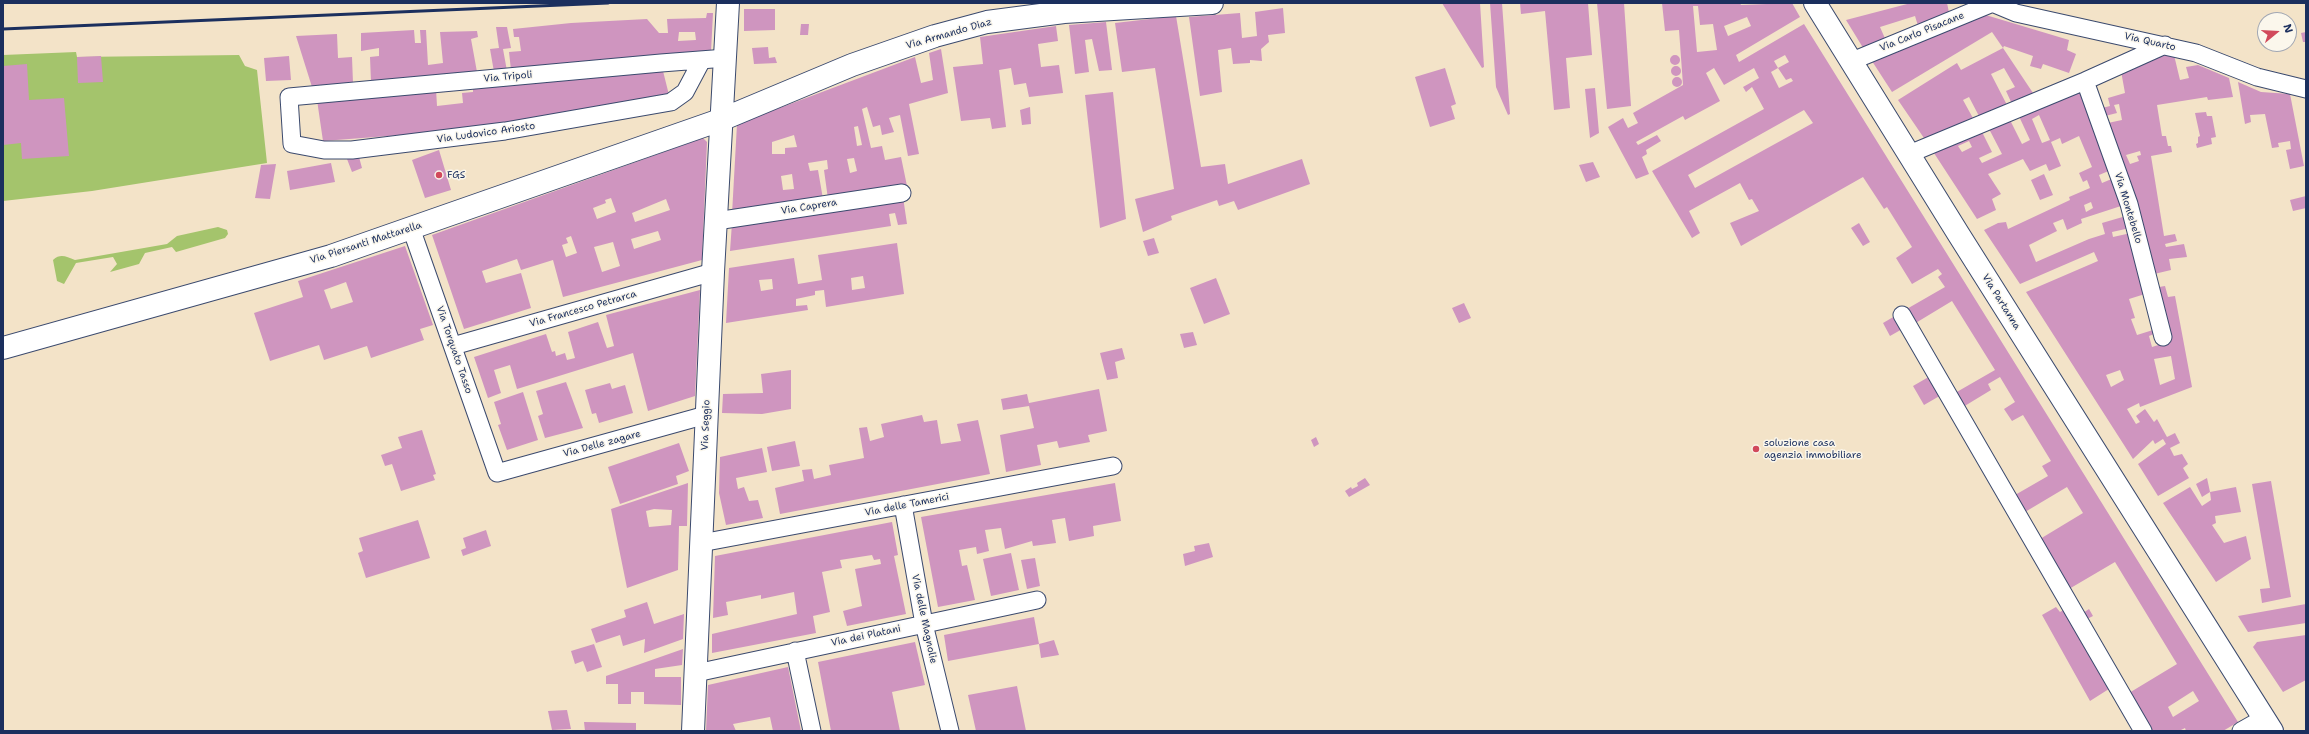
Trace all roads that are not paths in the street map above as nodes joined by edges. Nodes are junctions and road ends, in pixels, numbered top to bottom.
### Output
1 (728, 3) edge
2 (1212, 3) edge
3 (1815, 3) edge
4 (1992, 3) edge
5 (2165, 45) junction
6 (726, 58) junction
7 (702, 60) junction
8 (1852, 61) junction
9 (2085, 81) junction
10 (2306, 89) edge
11 (289, 97) joint
12 (722, 119) junction
13 (1910, 154) junction
14 (902, 193) dead end
15 (716, 222) junction
16 (411, 228) junction
17 (713, 272) junction
18 (1902, 315) dead end
19 (2163, 337) dead end
20 (453, 346) junction
21 (3, 348) edge
22 (706, 415) junction
23 (1113, 466) dead end
24 (497, 472) joint
25 (903, 505) junction
26 (701, 543) junction
27 (1037, 600) dead end
28 (924, 624) junction
29 (795, 652) junction
30 (696, 673) junction
31 (2268, 725) edge
32 (693, 731) edge
33 (812, 731) edge
34 (950, 731) edge
35 (2143, 731) edge
36 (2242, 731) edge

1 - 6 street, Via Seggio
2 - 12 street, Via Armando Diaz
3 - 8 street, Via Partanna
4 - 5 street, Via Quarto
4 - 8 street, Via Carlo Pisacane
5 - 9 street
5 - 10 street, Via Quarto
6 - 7 street, Via Tripoli
6 - 12 street, Via Seggio
7 - 11 street, Via Tripoli
7 - 11 street, Via Ludovico Ariosto
8 - 13 street, Via Partanna
9 - 13 street
9 - 19 street, Via Montebello
12 - 15 street, Via Seggio
12 - 16 street, Via Piersanti Mattarella
13 - 31 street, Via Partanna
14 - 15 street, Via Caprera
15 - 17 street, Via Seggio
16 - 20 street, Via Torquato Tasso
16 - 21 street, Via Piersanti Mattarella
17 - 20 street, Via Francesco Petrarca
17 - 22 street, Via Seggio
18 - 35 street
20 - 24 street, Via Torquato Tasso
22 - 24 street, Via Delle zagare
22 - 26 street, Via Seggio
23 - 25 street, Via delle Tamerici
25 - 26 street, Via delle Tamerici
25 - 28 street, Via delle Magnolie
26 - 30 street, Via Seggio
27 - 28 street, Via dei Platani
28 - 29 street, Via dei Platani
28 - 34 street, Via delle Magnolie
29 - 30 street, Via dei Platani
29 - 33 street
30 - 32 street, Via Seggio
31 - 36 street

